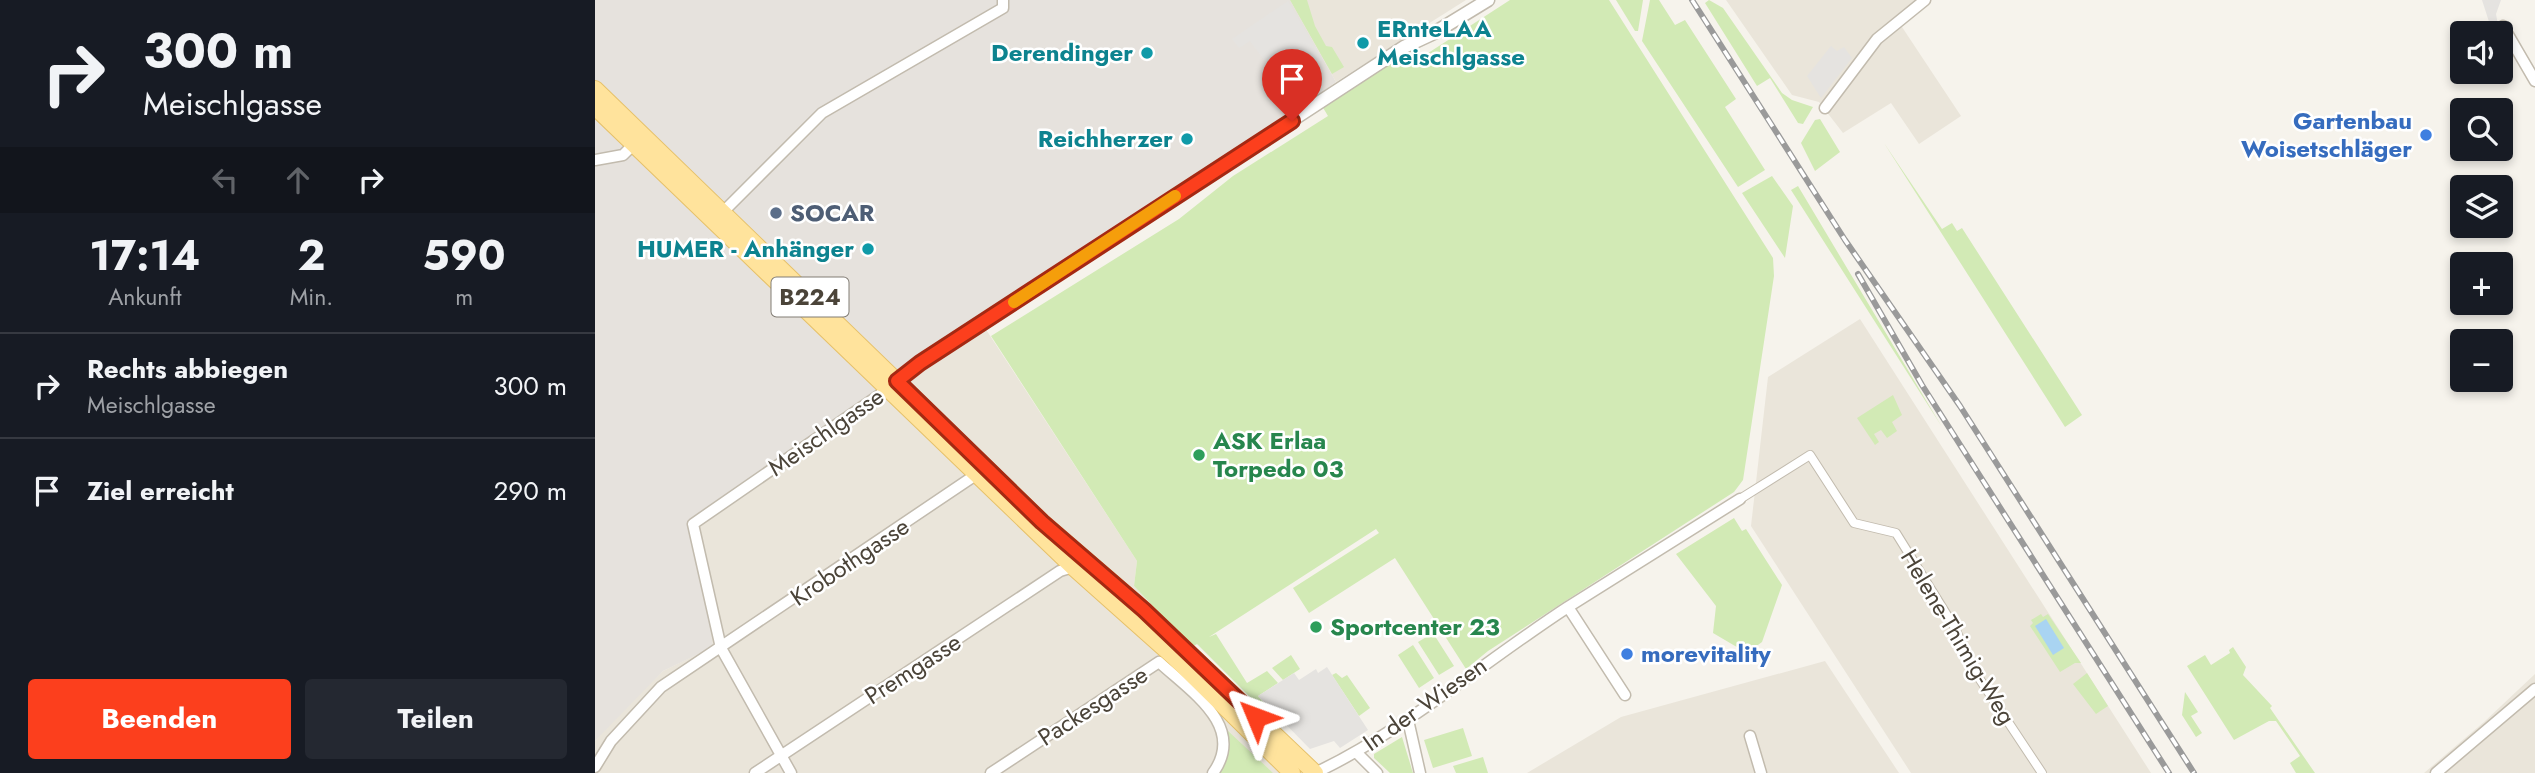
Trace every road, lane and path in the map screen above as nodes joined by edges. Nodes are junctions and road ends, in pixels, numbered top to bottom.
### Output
1 (1003, 0) edge
2 (1488, 0) edge
3 (1925, 0) edge
4 (2513, 43) edge
5 (2535, 81) edge
6 (595, 89) edge
7 (595, 107) edge
8 (1825, 108) dead end
9 (638, 140) junction
10 (595, 160) edge
11 (718, 218) junction
12 (893, 385) junction
13 (977, 474) junction
14 (1740, 499) joint
15 (1073, 567) junction
16 (1569, 607) junction
17 (721, 648) junction
18 (2535, 690) edge
19 (1625, 695) dead end
20 (1408, 720) junction
21 (1750, 736) dead end
22 (1356, 752) junction
23 (781, 756) junction
24 (595, 767) edge
25 (755, 773) edge
26 (791, 773) edge
27 (991, 773) edge
28 (1213, 773) edge
29 (1292, 773) edge
30 (1315, 773) edge
31 (1377, 773) edge
32 (1420, 773) edge
33 (1761, 773) edge
34 (2042, 773) edge
35 (2436, 773) edge

1 - 11 street
2 - 12 street, Meischlgasse
3 - 8 street
4 - 5 street
6 - 9 main road, B224
7 - 9 main road, B224
9 - 10 street
9 - 11 main road, B224
11 - 12 main road, B224
12 - 13 main road, B224
12 - 17 street, Meischlgasse
12 - 30 main road, B224
13 - 15 main road, B224
13 - 17 street, Krobothgasse
14 - 16 street, In der Wiesen
14 - 34 street, Helene-Thimig-Weg
15 - 23 street, Premgasse
15 - 29 main road, B224
16 - 19 street
16 - 20 street, In der Wiesen
17 - 23 street
17 - 24 street, Krobothgasse
18 - 35 street
20 - 22 street, In der Wiesen
20 - 32 street
21 - 33 street
22 - 30 street, In der Wiesen
22 - 31 street
23 - 25 street, Premgasse
23 - 26 street
27 - 28 street, Packesgasse

